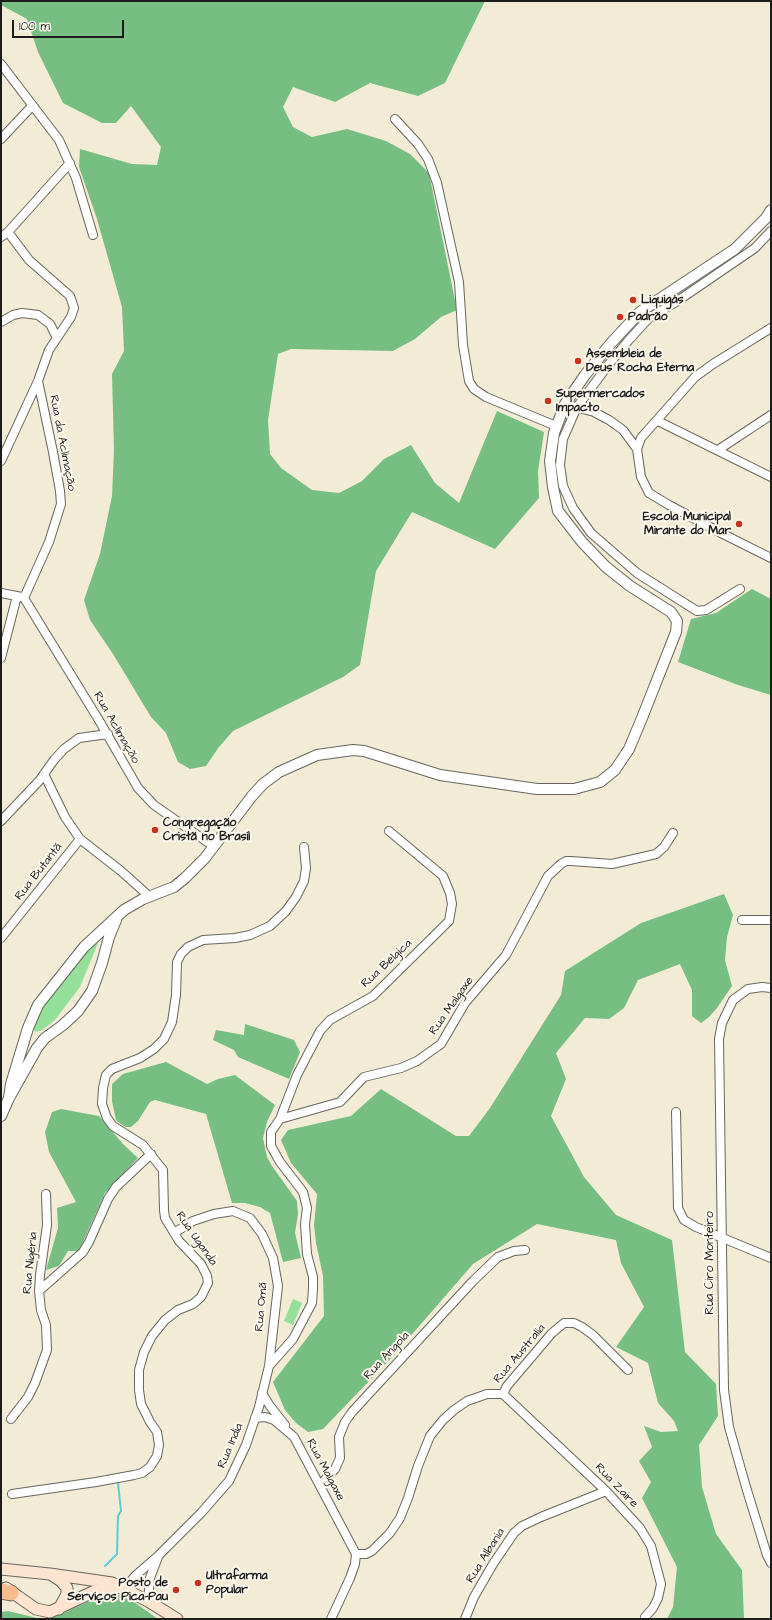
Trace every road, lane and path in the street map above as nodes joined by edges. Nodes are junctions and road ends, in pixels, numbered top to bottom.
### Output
1 (1, 64) edge
2 (32, 106) junction
3 (395, 119) dead end
4 (1, 139) edge
5 (70, 163) junction
6 (771, 210) edge
7 (771, 231) edge
8 (4, 234) edge
9 (93, 235) dead end
10 (1, 322) edge
11 (771, 328) edge
12 (57, 338) junction
13 (38, 381) junction
14 (565, 404) junction
15 (577, 407) junction
16 (771, 415) edge
17 (658, 421) junction
18 (556, 426) junction
19 (637, 448) junction
20 (718, 450) junction
21 (1, 461) edge
22 (771, 477) edge
23 (591, 533) junction
24 (582, 542) junction
25 (771, 558) edge
26 (740, 589) dead end
27 (1, 593) edge
28 (21, 597) junction
29 (1, 658) edge
30 (108, 734) junction
31 (44, 774) junction
32 (1, 821) edge
33 (389, 832) dead end
34 (674, 833) dead end
35 (80, 839) junction
36 (213, 846) junction
37 (304, 847) dead end
38 (150, 897) junction
39 (118, 916) junction
40 (742, 920) dead end
41 (771, 920) edge
42 (1, 938) edge
43 (771, 988) edge
44 (28, 1028) junction
45 (46, 1038) junction
46 (9, 1098) junction
47 (676, 1112) dead end
48 (1, 1116) edge
49 (280, 1119) junction
50 (151, 1154) junction
51 (46, 1194) dead end
52 (174, 1233) junction
53 (722, 1238) junction
54 (525, 1250) dead end
55 (771, 1258) edge
56 (39, 1291) junction
57 (269, 1366) junction
58 (628, 1370) dead end
59 (262, 1392) junction
60 (503, 1394) junction
61 (255, 1418) junction
62 (11, 1419) dead end
63 (294, 1437) junction
64 (320, 1485) junction
65 (606, 1491) junction
66 (12, 1494) dead end
67 (767, 1541) edge
68 (356, 1554) junction
69 (158, 1556) junction
70 (771, 1563) edge
71 (1, 1569) edge
72 (50, 1574) junction
73 (122, 1588) junction
74 (4, 1589) edge
75 (148, 1601) junction
76 (59, 1609) junction
77 (645, 1617) dead end
78 (177, 1619) edge
79 (331, 1619) edge
80 (464, 1619) edge

1 - 2 street
2 - 4 street
2 - 5 street
3 - 18 street
5 - 8 street
5 - 9 street
6 - 14 street
7 - 15 street
8 - 12 street
10 - 12 street
11 - 17 street
12 - 13 street
13 - 21 street
13 - 28 street, Rua da Aclimação
14 - 15 street
14 - 18 street
15 - 19 street
15 - 23 street
16 - 20 street
17 - 19 street
17 - 20 street
18 - 24 street
19 - 25 street
20 - 22 street
23 - 24 street
23 - 26 street
24 - 36 street
27 - 28 street
28 - 29 street, Rua da Aclimação
28 - 30 street, Rua Aclimação
30 - 31 street
30 - 36 street, Rua Aclimação
31 - 32 street
31 - 35 street
33 - 49 street, Rua Bélgica
34 - 49 street, Rua Malgaxe
35 - 38 street
35 - 42 street, Rua Butantã
36 - 38 street
37 - 50 street, Rua Uganda
38 - 39 street
39 - 44 street
39 - 45 street
40 - 41 street
43 - 53 street, Rua Ciro Monteiro
44 - 45 street
44 - 46 street
45 - 46 street
46 - 48 street
47 - 53 street
49 - 57 street
50 - 52 street, Rua Uganda
50 - 56 street
51 - 56 street, Rua Nigéria
52 - 57 street, Rua Omã
52 - 66 street, Rua Uganda
53 - 55 street
53 - 67 street, Rua Ciro Monteiro
54 - 64 street, Rua Angola
56 - 62 street, Rua Nigéria
57 - 59 street, Rua India
58 - 60 street, Rua Australia
59 - 61 street, Rua India
59 - 63 street
60 - 65 street, Rua Zaire
60 - 68 street, Rua Australia
61 - 63 street, Rua Malgaxe
61 - 69 street, Rua India
63 - 64 street, Rua Malgaxe
64 - 68 street, Rua Malgaxe
65 - 77 street, Rua Zaire
65 - 80 street, Rua Albania
67 - 70 street, Rua Ciro Monteiro
68 - 79 street
69 - 73 street, Rua India
69 - 75 street, Rua India
71 - 72 main road
72 - 73 main road
72 - 76 main road
73 - 75 main road
73 - 76 main road
74 - 76 main road
75 - 78 main road

